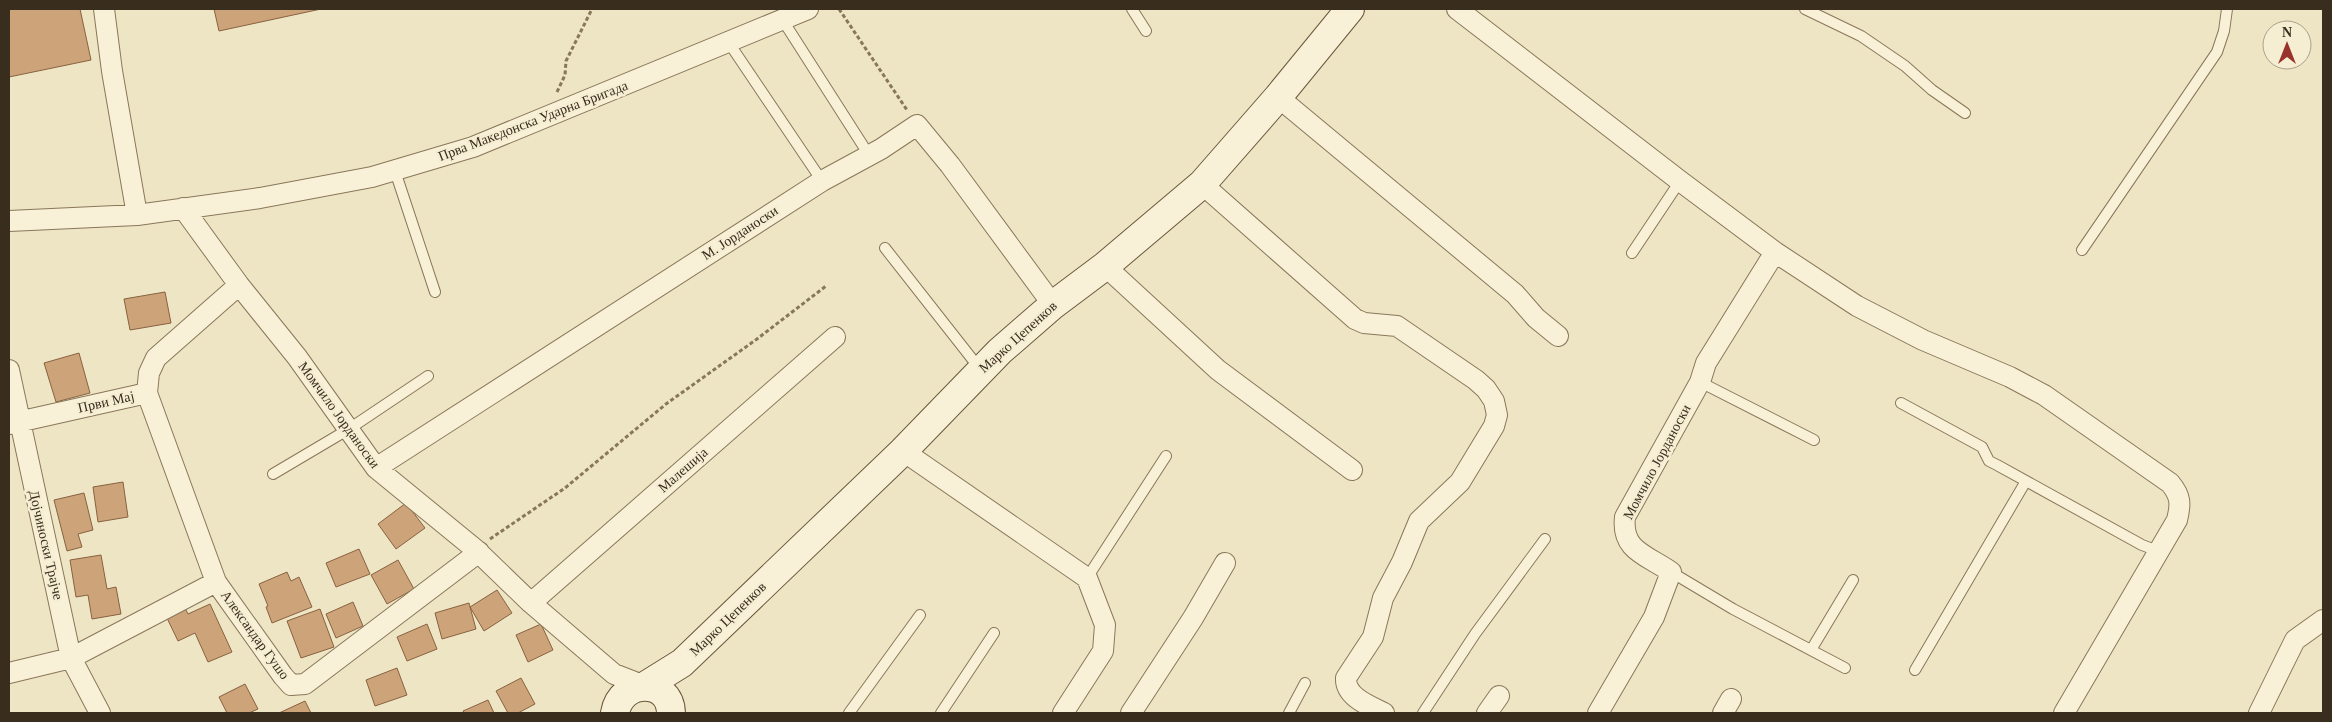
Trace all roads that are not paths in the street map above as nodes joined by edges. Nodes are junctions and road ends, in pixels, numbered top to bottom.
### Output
1 (104, 9) edge
2 (808, 9) edge
3 (1132, 9) edge
4 (1350, 9) edge
5 (1457, 9) edge
6 (1805, 9) edge
7 (2227, 9) edge
8 (782, 19) junction
9 (1146, 31) dead end
10 (729, 42) junction
11 (1278, 96) junction
12 (1965, 113) dead end
13 (869, 155) junction
14 (395, 171) junction
15 (822, 181) junction
16 (1680, 181) junction
17 (1202, 184) junction
18 (183, 208) junction
19 (137, 215) junction
20 (9, 221) edge
21 (884, 248) dead end
22 (2082, 250) dead end
23 (1775, 252) junction
24 (1632, 253) dead end
25 (1105, 266) junction
26 (240, 285) junction
27 (435, 292) dead end
28 (1053, 305) junction
29 (1558, 336) dead end
30 (835, 337) dead end
31 (9, 370) edge
32 (981, 370) junction
33 (428, 376) dead end
34 (1700, 382) junction
35 (147, 393) junction
36 (1901, 403) dead end
37 (14, 423) edge
38 (349, 429) junction
39 (1814, 440) dead end
40 (903, 451) junction
41 (1166, 456) dead end
42 (376, 468) junction
43 (1352, 470) dead end
44 (273, 474) dead end
45 (2026, 481) junction
46 (1545, 539) dead end
47 (477, 550) junction
48 (2158, 551) junction
49 (1225, 563) dead end
50 (1671, 572) junction
51 (1087, 578) junction
52 (1853, 580) dead end
53 (216, 582) junction
54 (531, 603) junction
55 (920, 615) dead end
56 (2323, 620) edge
57 (994, 633) dead end
58 (1811, 650) junction
59 (71, 658) junction
60 (1845, 668) dead end
61 (1915, 670) dead end
62 (9, 673) edge
63 (1305, 683) dead end
64 (1499, 696) dead end
65 (640, 702) edge
66 (100, 713) edge
67 (849, 713) edge
68 (941, 713) edge
69 (1063, 713) edge
70 (1131, 713) edge
71 (1289, 713) edge
72 (1384, 713) edge
73 (1423, 713) edge
74 (1487, 713) edge
75 (1598, 713) edge
76 (2064, 713) edge
77 (2259, 713) edge

1 - 19 street
2 - 8 street, Прва Македонска Ударна Бригада
3 - 9 lane
4 - 11 street, Марко Цепенков
5 - 16 street
6 - 12 lane
7 - 22 lane
8 - 10 street, Прва Македонска Ударна Бригада
8 - 13 lane
10 - 14 street, Прва Македонска Ударна Бригада
10 - 15 lane
11 - 17 street, Марко Цепенков
11 - 29 street
13 - 15 street, М. Јорданоски
13 - 28 street, М. Јорданоски
14 - 18 street, Прва Македонска Ударна Бригада
14 - 27 lane
15 - 42 street, М. Јорданоски
16 - 23 street
16 - 24 lane
17 - 25 street, Марко Цепенков
17 - 72 street
18 - 19 street, Прва Македонска Ударна Бригада
18 - 26 street, Момчило Јорданоски
19 - 20 street, Прва Македонска Ударна Бригада
21 - 32 lane
23 - 34 street, Момчило Јорданоски
23 - 48 street
25 - 28 street, Марко Цепенков
25 - 43 street
26 - 35 street, Први Мај
26 - 38 street, Момчило Јорданоски
28 - 32 street, Марко Цепенков
30 - 54 street, Малешија
31 - 37 street, Дојчиноски Трајче
32 - 40 street, Марко Цепенков
33 - 38 lane
34 - 39 lane
34 - 50 street, Момчило Јорданоски
35 - 37 street, Први Мај
35 - 53 street
36 - 45 lane
37 - 59 street, Дојчиноски Трајче
38 - 42 street, Момчило Јорданоски
38 - 44 lane
40 - 51 street
40 - 65 street, Марко Цепенков
41 - 51 lane
42 - 47 street, Момчило Јорданоски
45 - 48 lane
45 - 61 lane
46 - 73 lane
47 - 53 street, Александар Гушо
47 - 54 street, Момчило Јорданоски
48 - 76 street
49 - 70 street
50 - 58 lane
50 - 75 street
51 - 69 street
52 - 58 lane
53 - 59 street, Александар Гушо
54 - 65 street, Момчило Јорданоски
55 - 67 lane
56 - 77 street
57 - 68 lane
58 - 60 lane
59 - 62 street, Александар Гушо
59 - 66 street, Дојчиноски Трајче
63 - 71 lane
64 - 74 street

